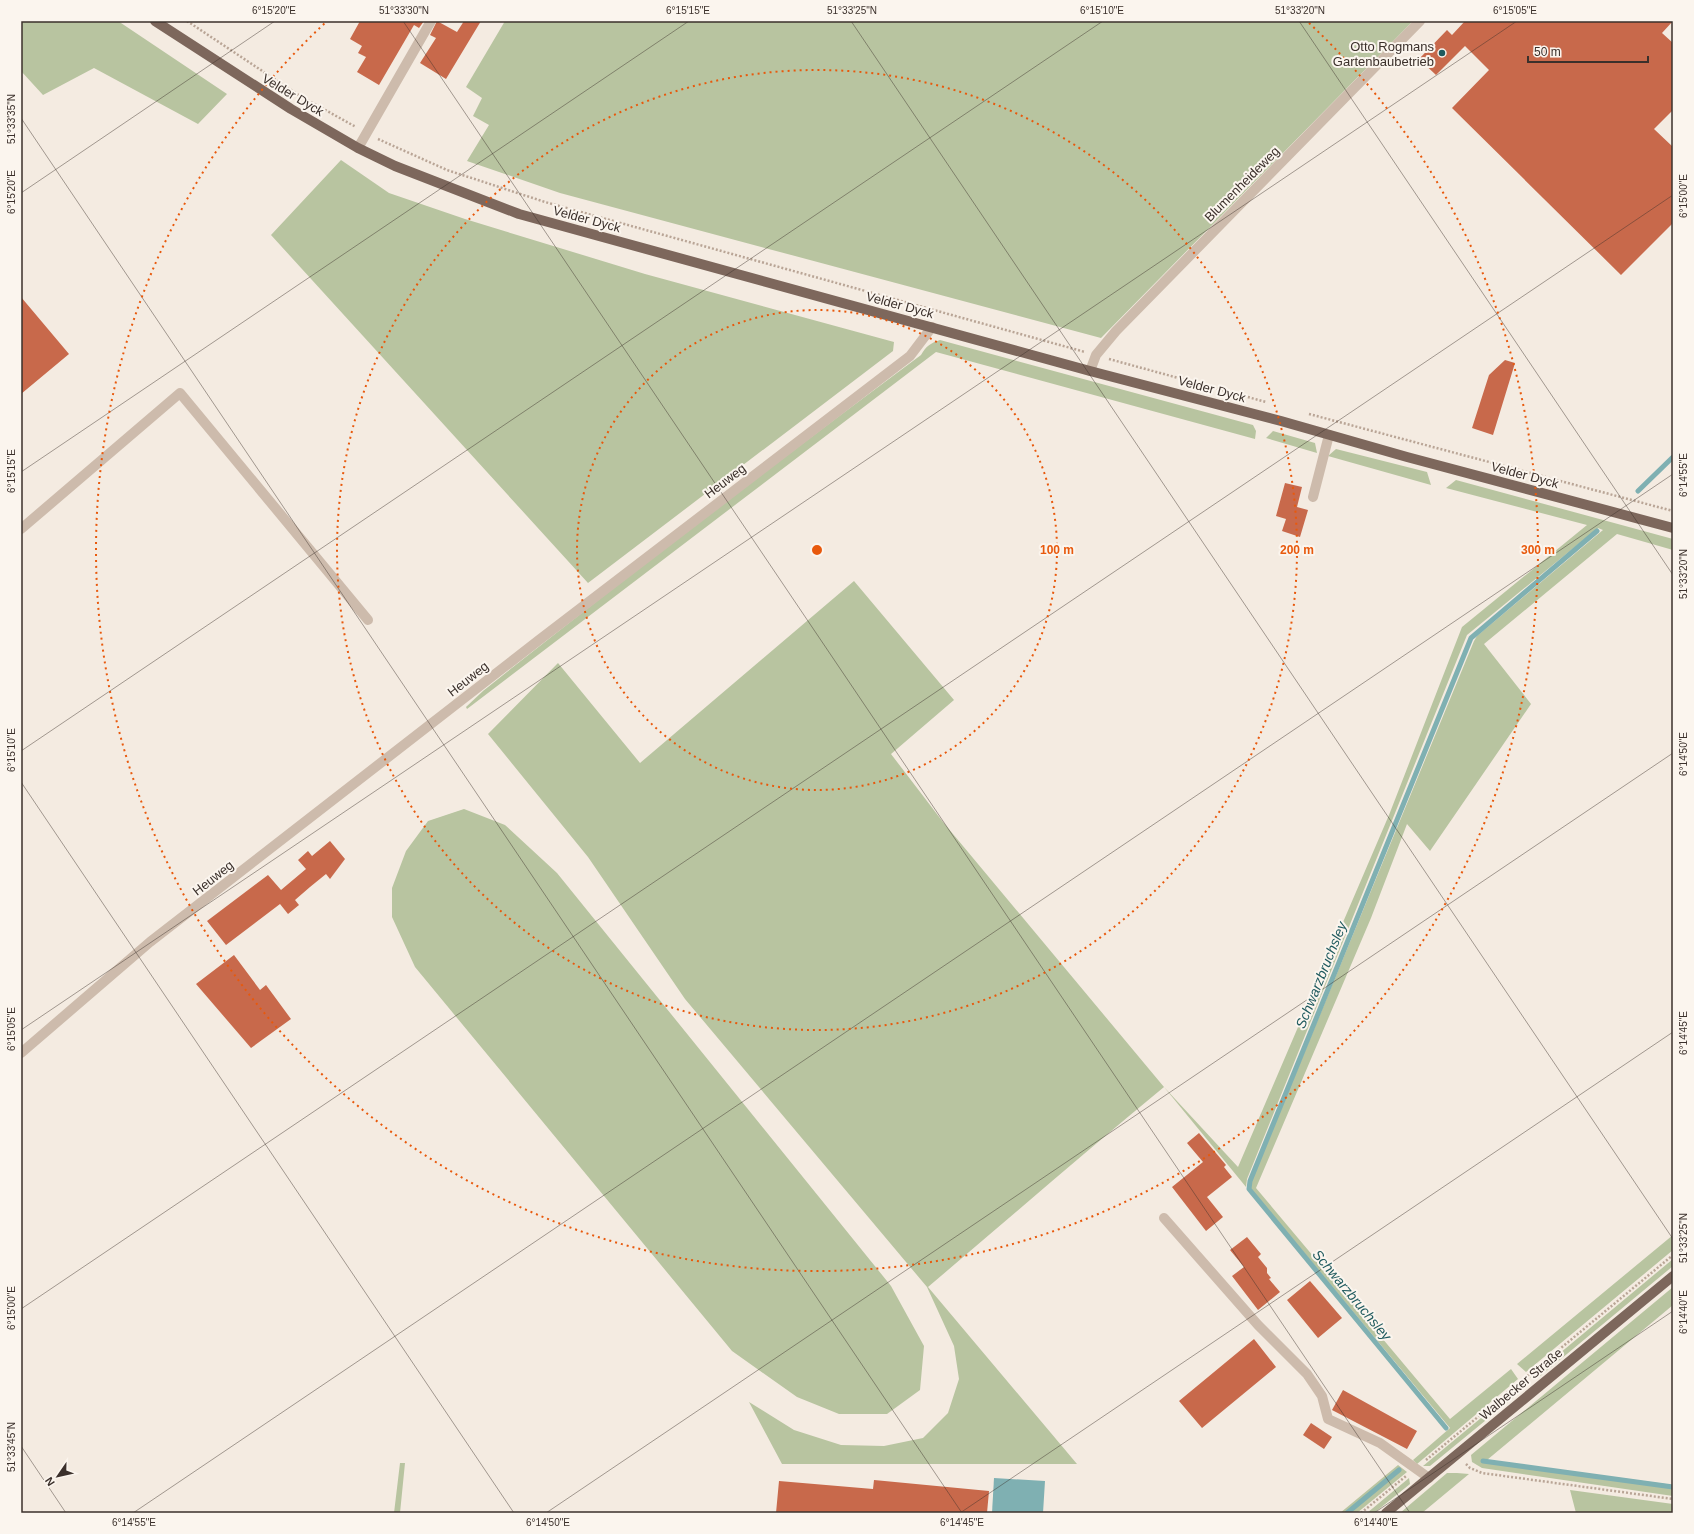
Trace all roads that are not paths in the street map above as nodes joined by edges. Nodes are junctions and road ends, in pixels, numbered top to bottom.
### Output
1 (155, 21) edge
2 (431, 21) edge
3 (1420, 21) edge
4 (358, 148) junction
5 (932, 327) junction
6 (1090, 371) junction
7 (1330, 435) junction
8 (1312, 497) dead end
9 (1673, 528) edge
10 (21, 529) edge
11 (368, 620) dead end
12 (21, 1053) edge
13 (1164, 1218) dead end
14 (1673, 1276) edge
15 (1429, 1478) junction
16 (1386, 1513) edge

1 - 4 main road, Velder Dyck
2 - 4 street
3 - 6 street, Blumenheideweg
4 - 5 main road, Velder Dyck
5 - 6 main road, Velder Dyck
5 - 12 street, Heuweg
6 - 7 main road, Velder Dyck
7 - 8 street
7 - 9 main road, Velder Dyck
10 - 11 street
13 - 15 street
14 - 15 main road, Walbecker Straße
15 - 16 main road, Walbecker Straße

